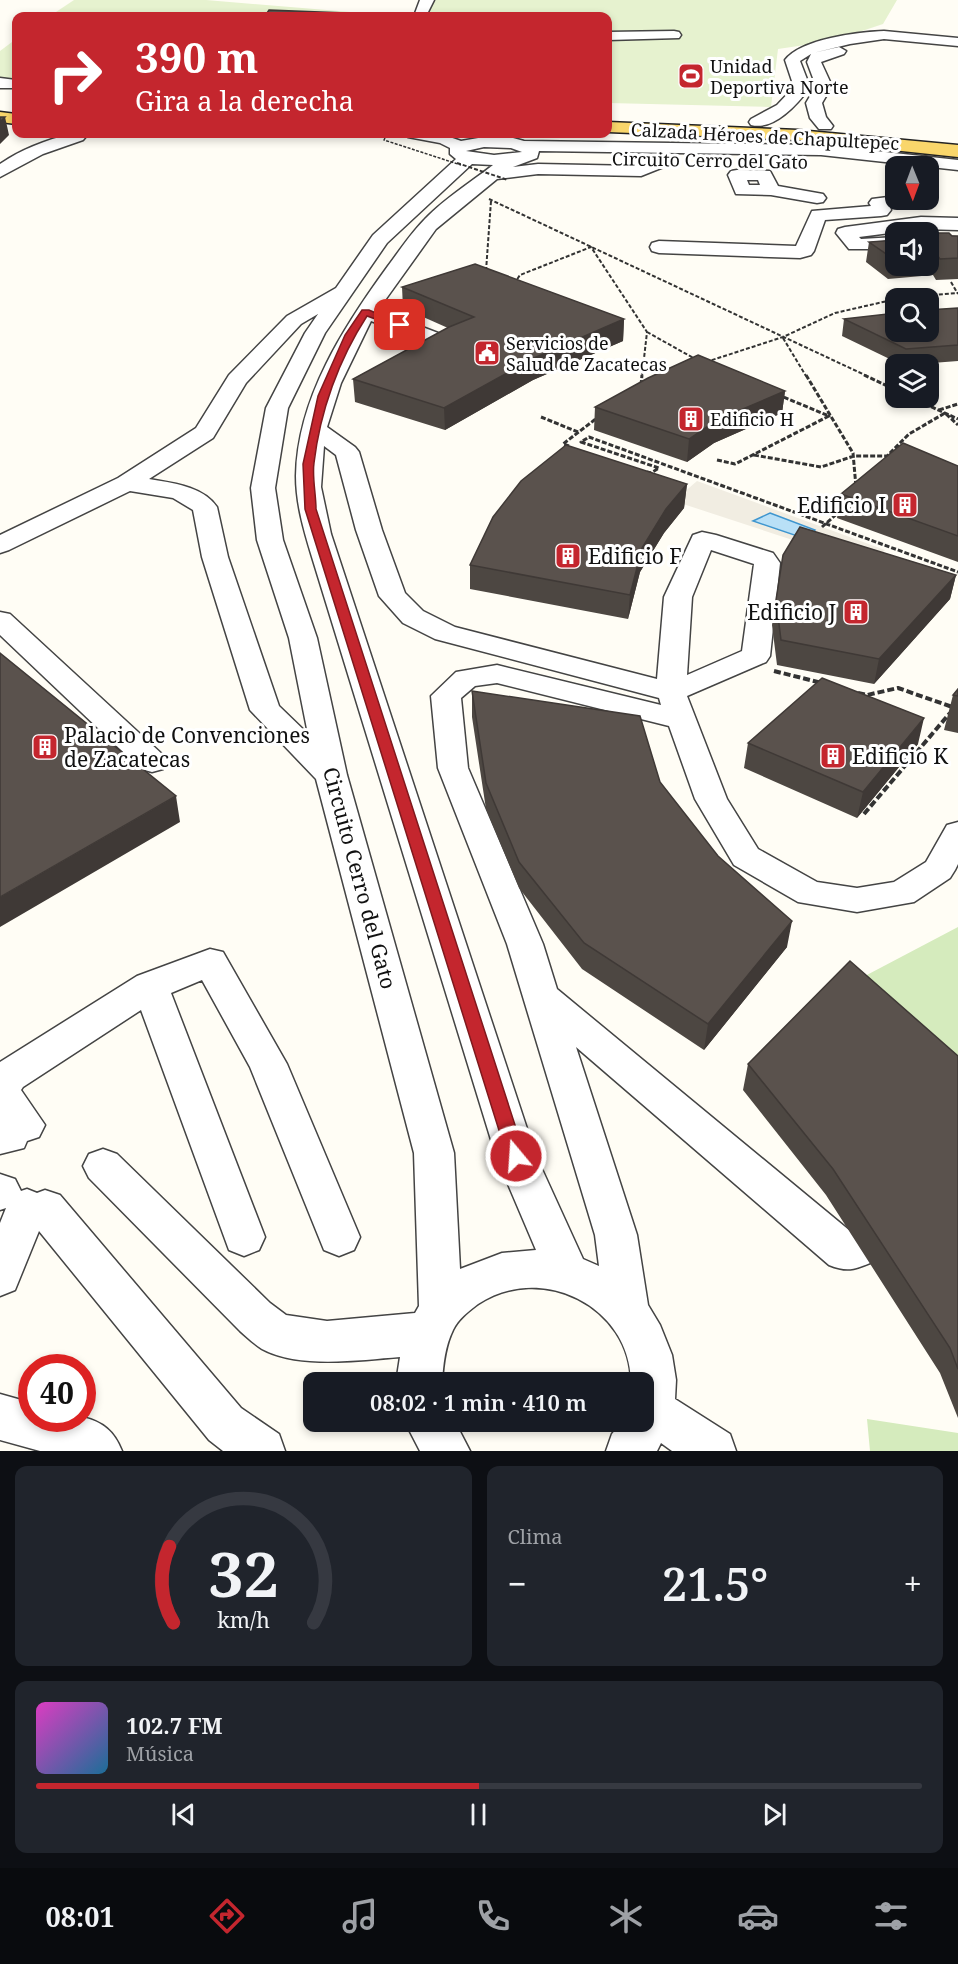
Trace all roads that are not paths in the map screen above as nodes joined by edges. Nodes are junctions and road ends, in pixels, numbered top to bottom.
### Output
1 (674, 35) dead end
2 (884, 35) junction
3 (612, 36) edge
4 (958, 42) edge
5 (896, 50) junction
6 (958, 50) edge
7 (808, 114) junction
8 (612, 116) edge
9 (765, 119) junction
10 (612, 127) edge
11 (28, 138) edge
12 (73, 138) edge
13 (438, 138) edge
14 (958, 139) edge
15 (12, 144) dead end
16 (473, 145) edge
17 (958, 151) edge
18 (569, 158) junction
19 (670, 158) junction
20 (958, 165) edge
21 (538, 169) junction
22 (0, 172) edge
23 (503, 172) junction
24 (939, 176) edge
25 (958, 179) edge
26 (885, 183) edge
27 (771, 190) dead end
28 (885, 192) edge
29 (817, 206) junction
30 (910, 210) edge
31 (919, 222) edge
32 (958, 224) edge
33 (939, 230) edge
34 (885, 233) edge
35 (939, 236) edge
36 (958, 240) edge
37 (885, 244) edge
38 (658, 247) dead end
39 (345, 289) junction
40 (365, 312) junction
41 (430, 338) edge
42 (316, 430) junction
43 (127, 483) junction
44 (0, 545) edge
45 (0, 620) edge
46 (677, 706) junction
47 (152, 762) dead end
48 (332, 775) junction
49 (730, 831) junction
50 (958, 833) edge
51 (697, 840) edge
52 (150, 986) junction
53 (541, 996) junction
54 (12, 1133) edge
55 (103, 1166) dead end
56 (18, 1200) edge
57 (244, 1237) dead end
58 (339, 1237) dead end
59 (861, 1248) dead end
60 (567, 1272) junction
61 (0, 1276) edge
62 (627, 1310) junction
63 (436, 1322) junction
64 (420, 1372) edge
65 (654, 1372) edge
66 (654, 1412) edge
67 (0, 1418) edge
68 (435, 1432) edge
69 (642, 1432) edge
70 (99, 1451) edge
71 (262, 1451) edge
72 (447, 1451) edge
73 (629, 1451) edge
74 (713, 1451) edge

1 - 3 street
2 - 4 street
2 - 5 street
2 - 7 street
5 - 6 street
5 - 7 street
7 - 9 main road, Calzada Héroes de Chapultepec
7 - 9 street
7 - 14 main road, Calzada Héroes de Chapultepec
8 - 9 main road, Calzada Héroes de Chapultepec
10 - 17 main road, Calzada Héroes de Chapultepec
11 - 15 street
12 - 22 street
13 - 16 street
16 - 23 street
16 - 39 street, Circuito Cerro del Gato
18 - 19 street, Circuito Cerro del Gato
18 - 21 street
18 - 23 street, Circuito Cerro del Gato
19 - 21 street
19 - 26 street, Circuito Cerro del Gato
20 - 23 street, Circuito Cerro del Gato
21 - 23 street
23 - 40 street
24 - 25 street
27 - 29 street
28 - 29 street
29 - 38 street
30 - 31 street
32 - 33 street
34 - 37 street
35 - 36 street
39 - 43 street
39 - 48 street, Circuito Cerro del Gato
40 - 41 street
40 - 42 street
42 - 46 street
42 - 60 street
43 - 44 street
43 - 48 street
45 - 47 street
46 - 46 street
46 - 49 street
46 - 53 street
48 - 63 street, Circuito Cerro del Gato
49 - 50 street
49 - 51 street
52 - 54 street
52 - 57 street
52 - 58 street
53 - 59 street
53 - 62 street
55 - 63 street
56 - 61 street
56 - 71 street
60 - 62 street
60 - 63 street
62 - 65 street
63 - 64 street
66 - 74 street
67 - 70 street
68 - 72 street
69 - 73 street

